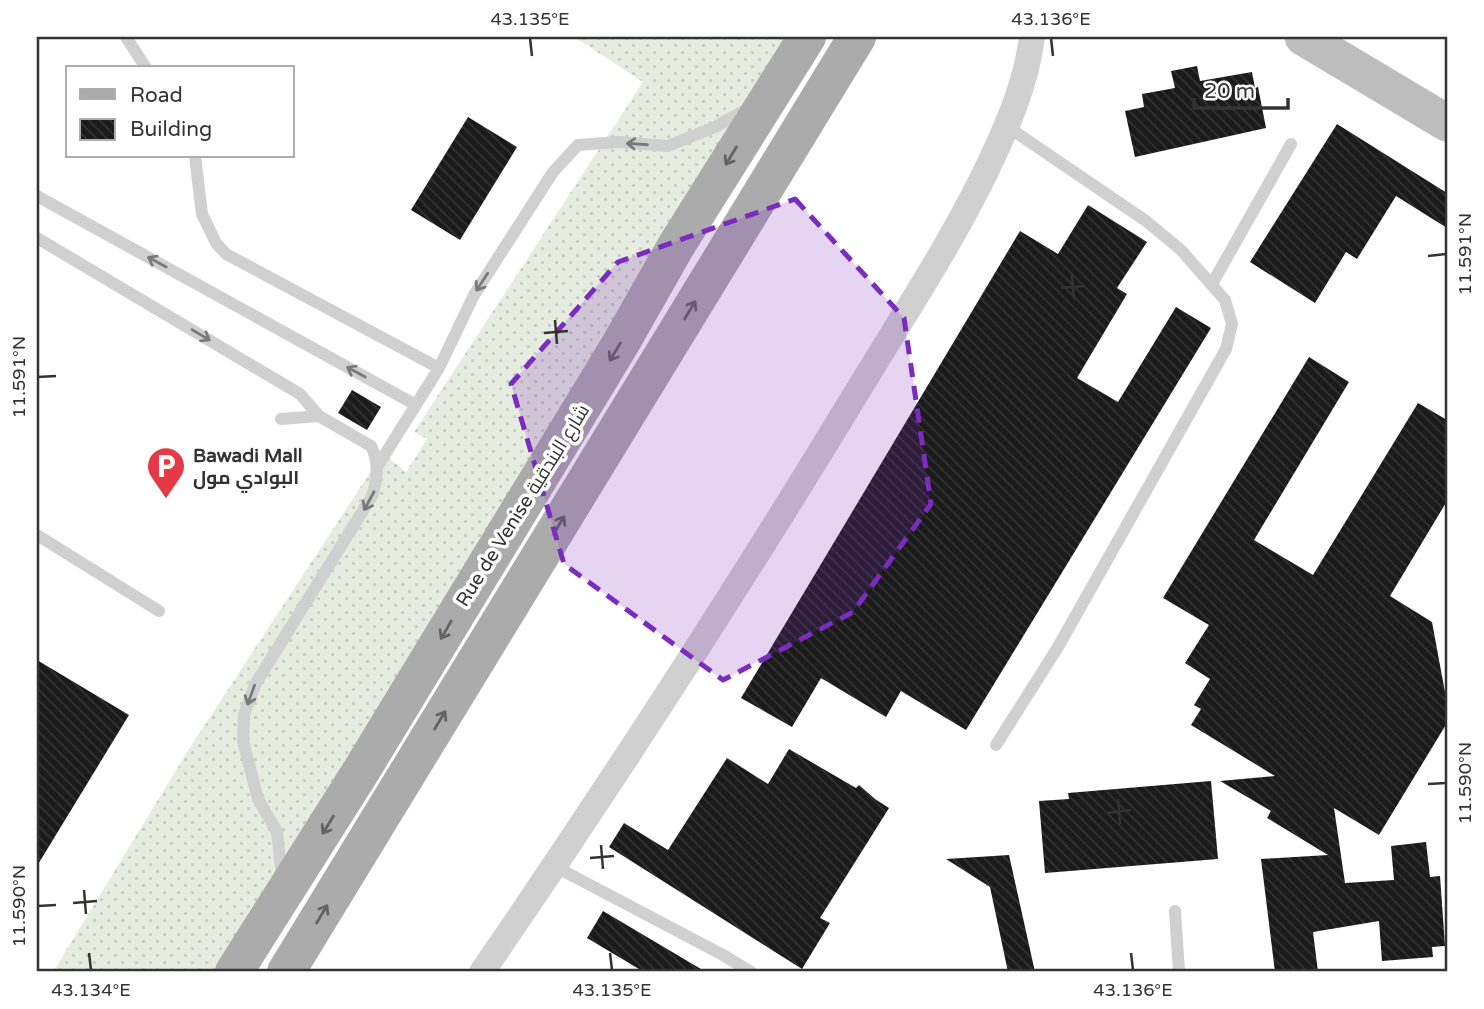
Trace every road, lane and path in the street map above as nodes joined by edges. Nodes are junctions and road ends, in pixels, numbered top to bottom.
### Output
1 (126, 37) edge
2 (807, 37) edge
3 (857, 37) edge
4 (1032, 37) edge
5 (1303, 37) edge
6 (145, 66) edge
7 (767, 97) junction
8 (1447, 123) edge
9 (1008, 127) junction
10 (1290, 144) dead end
11 (195, 158) edge
12 (37, 196) edge
13 (37, 238) edge
14 (1212, 284) junction
15 (439, 368) junction
16 (416, 405) junction
17 (320, 416) junction
18 (281, 419) dead end
19 (377, 467) junction
20 (37, 535) edge
21 (159, 611) dead end
22 (996, 745) dead end
23 (554, 866) junction
24 (284, 891) junction
25 (1175, 911) dead end
26 (234, 972) edge
27 (286, 972) edge
28 (482, 972) edge
29 (751, 972) edge
30 (1179, 972) edge

1 - 6 lane
2 - 7 main road, Rue de Venise شارع البندقية
27 -> 3 main road
4 - 9 street
5 - 8 main road
7 -> 15 lane
7 -> 24 main road, Rue de Venise شارع البندقية
9 - 14 lane
9 - 23 street
10 - 14 lane
11 - 15 lane
16 -> 12 lane
13 -> 17 lane
14 - 22 lane
15 - 16 lane
16 - 19 lane
17 - 18 lane
17 - 19 lane
19 -> 24 lane
20 - 21 lane
23 - 28 street
23 - 29 lane
24 - 26 main road, Rue de Venise شارع البندقية
25 - 30 lane

